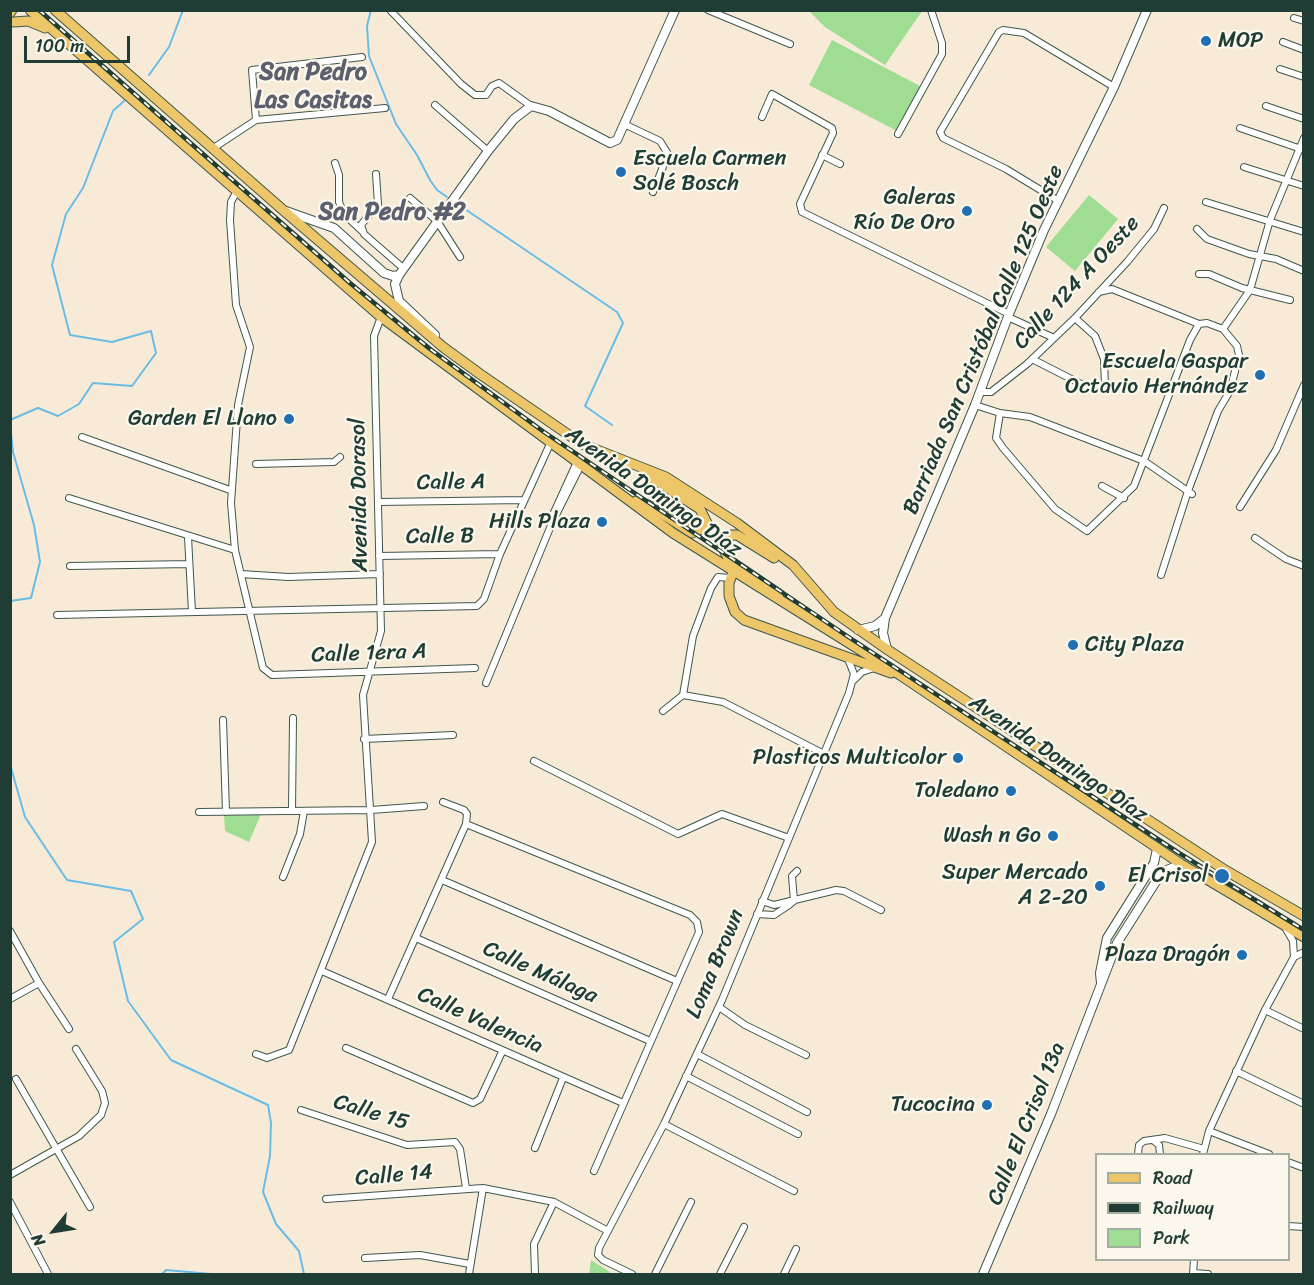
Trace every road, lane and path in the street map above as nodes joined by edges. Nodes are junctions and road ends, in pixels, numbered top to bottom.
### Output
1 (30, 10) edge
2 (55, 10) edge
3 (390, 10) edge
4 (675, 10) edge
5 (708, 10) edge
6 (931, 10) edge
7 (1147, 10) edge
8 (12, 16) edge
9 (1294, 18) dead end
10 (1304, 21) edge
11 (56, 33) junction
12 (1283, 42) dead end
13 (790, 44) dead end
14 (1304, 50) edge
15 (362, 57) dead end
16 (1280, 69) dead end
17 (1304, 77) edge
18 (1114, 87) junction
19 (435, 105) dead end
20 (531, 106) junction
21 (1266, 106) dead end
22 (385, 108) dead end
23 (762, 117) dead end
24 (1304, 119) edge
25 (256, 120) junction
26 (624, 124) junction
27 (1240, 128) dead end
28 (898, 134) dead end
29 (1304, 138) edge
30 (212, 148) junction
31 (1301, 150) edge
32 (488, 151) junction
33 (822, 155) junction
34 (335, 163) dead end
35 (840, 164) dead end
36 (1244, 167) dead end
37 (376, 174) dead end
38 (1287, 179) junction
39 (1304, 186) edge
40 (237, 191) junction
41 (653, 192) dead end
42 (411, 198) dead end
43 (1057, 200) junction
44 (1206, 202) dead end
45 (1164, 208) dead end
46 (283, 210) junction
47 (1270, 220) junction
48 (437, 221) junction
49 (1197, 229) dead end
50 (1304, 232) edge
51 (364, 234) junction
52 (1259, 256) junction
53 (460, 257) dead end
54 (1304, 271) edge
55 (401, 272) junction
56 (1199, 274) dead end
57 (1250, 290) junction
58 (1098, 292) junction
59 (1290, 300) dead end
60 (1008, 316) junction
61 (381, 317) junction
62 (1075, 318) junction
63 (1199, 324) junction
64 (1223, 328) junction
65 (1054, 338) junction
66 (443, 347) junction
67 (1032, 359) junction
68 (1304, 385) edge
69 (980, 392) junction
70 (975, 405) junction
71 (1000, 413) junction
72 (82, 437) dead end
73 (550, 444) junction
74 (340, 457) dead end
75 (1144, 461) junction
76 (626, 462) junction
77 (579, 463) junction
78 (256, 464) dead end
79 (1102, 486) dead end
80 (230, 490) junction
81 (1190, 493) junction
82 (625, 497) junction
83 (69, 498) dead end
84 (1124, 498) junction
85 (524, 500) junction
86 (378, 502) junction
87 (1240, 507) dead end
88 (188, 537) junction
89 (1255, 538) dead end
90 (235, 550) junction
91 (500, 554) junction
92 (380, 556) junction
93 (189, 564) junction
94 (70, 566) dead end
95 (1304, 566) edge
96 (380, 573) junction
97 (241, 574) junction
98 (732, 575) junction
99 (1161, 575) dead end
100 (812, 586) junction
101 (250, 609) junction
102 (381, 609) junction
103 (192, 612) junction
104 (57, 615) dead end
105 (885, 618) junction
106 (812, 620) junction
107 (858, 630) junction
108 (888, 650) junction
109 (848, 658) junction
110 (475, 668) dead end
111 (874, 669) junction
112 (368, 672) junction
113 (900, 675) junction
114 (853, 681) junction
115 (486, 683) dead end
116 (683, 695) junction
117 (663, 711) dead end
118 (293, 718) dead end
119 (223, 720) dead end
120 (453, 735) dead end
121 (364, 739) junction
122 (822, 753) junction
123 (534, 761) dead end
124 (443, 802) dead end
125 (424, 806) dead end
126 (371, 810) junction
127 (292, 811) junction
128 (304, 811) junction
129 (199, 812) dead end
130 (226, 812) junction
131 (466, 824) junction
132 (789, 838) junction
133 (1157, 849) junction
134 (1181, 864) junction
135 (798, 871) dead end
136 (283, 877) dead end
137 (442, 880) junction
138 (1133, 895) junction
139 (762, 901) junction
140 (794, 901) junction
141 (1143, 901) junction
142 (881, 910) dead end
143 (757, 914) junction
144 (1304, 916) edge
145 (1279, 922) junction
146 (10, 932) edge
147 (1304, 937) edge
148 (416, 938) junction
149 (1304, 952) edge
150 (1294, 957) junction
151 (322, 971) junction
152 (677, 981) junction
153 (39, 983) junction
154 (1101, 985) junction
155 (10, 999) edge
156 (388, 999) junction
157 (719, 1007) junction
158 (1265, 1010) junction
159 (69, 1029) dead end
160 (1304, 1029) edge
161 (650, 1041) junction
162 (346, 1048) dead end
163 (76, 1049) dead end
164 (502, 1052) junction
165 (256, 1054) dead end
166 (697, 1054) junction
167 (806, 1054) dead end
168 (1236, 1071) junction
169 (686, 1076) junction
170 (563, 1078) junction
171 (16, 1079) dead end
172 (623, 1103) junction
173 (1304, 1104) edge
174 (301, 1110) dead end
175 (807, 1112) dead end
176 (664, 1124) junction
177 (1209, 1131) junction
178 (798, 1134) dead end
179 (1154, 1141) junction
180 (535, 1148) dead end
181 (57, 1149) junction
182 (1203, 1152) edge
183 (1138, 1153) edge
184 (1160, 1153) edge
185 (1264, 1153) edge
186 (594, 1171) dead end
187 (10, 1175) edge
188 (466, 1188) junction
189 (483, 1188) junction
190 (794, 1191) dead end
191 (326, 1200) dead end
192 (10, 1202) edge
193 (554, 1202) junction
194 (691, 1202) dead end
195 (90, 1208) dead end
196 (744, 1227) dead end
197 (608, 1231) junction
198 (796, 1249) dead end
199 (365, 1258) dead end
200 (470, 1264) junction
201 (785, 1274) edge
202 (1193, 1274) edge
203 (48, 1275) edge
204 (469, 1275) edge
205 (535, 1275) edge
206 (632, 1275) edge
207 (655, 1275) edge
208 (720, 1275) edge
209 (983, 1275) edge
210 (1208, 1275) edge

1 - 11 main road, Avenida Domingo Díaz
2 - 30 main road, Avenida Domingo Díaz
3 - 20 street
4 - 26 street
5 - 13 street
6 - 28 street
7 - 18 street, Barriada San Cristóbal Calle 125 Oeste
8 - 11 main road
9 - 10 street
11 - 40 main road, Avenida Domingo Díaz
12 - 14 street
15 - 25 street
16 - 17 street
18 - 43 street, Barriada San Cristóbal Calle 125 Oeste
18 - 43 street
19 - 32 street
20 - 26 street
20 - 32 street
21 - 24 street
22 - 25 street
23 - 33 street
25 - 30 street
26 - 41 street
27 - 31 street
29 - 31 street
30 - 46 main road, Avenida Domingo Díaz
31 - 38 street
32 - 48 street
33 - 35 street
33 - 60 street
34 - 51 street
36 - 38 street
37 - 51 street
38 - 39 street
38 - 47 street
40 - 61 main road, Avenida Domingo Díaz
40 - 80 street
42 - 48 street
43 - 60 street, Barriada San Cristóbal Calle 125 Oeste
44 - 47 street
45 - 58 street, Calle 124 A Oeste
46 - 55 street
46 - 66 main road, Avenida Domingo Díaz
47 - 50 street
47 - 52 street
48 - 53 street
48 - 55 street
49 - 52 street
51 - 55 street
52 - 54 street
52 - 57 street
55 - 66 street
56 - 57 street
57 - 59 street
57 - 64 street
58 - 62 street, Calle 124 A Oeste
58 - 63 street
60 - 65 street
60 - 69 street, Barriada San Cristóbal Calle 125 Oeste
61 - 73 main road, Avenida Domingo Díaz
61 - 86 street, Avenida Dorasol
62 - 65 street, Calle 124 A Oeste
62 - 67 street
63 - 64 street
63 - 75 street
64 - 81 street
65 - 67 street, Calle 124 A Oeste
66 - 76 main road, Avenida Domingo Díaz
67 - 69 street, Calle 124 A Oeste
68 - 87 street
69 - 70 street, Barriada San Cristóbal Calle 125 Oeste
70 - 71 street
70 - 105 street, Barriada San Cristóbal Calle 125 Oeste
71 - 75 street
71 - 84 street
72 - 80 street
73 - 77 main road, Avenida Domingo Díaz
73 - 85 street
74 - 78 street
75 - 81 street
75 - 84 street
76 - 82 main road
76 - 100 main road, Avenida Domingo Díaz
77 - 82 main road, Avenida Domingo Díaz
77 - 115 street
79 - 84 street
80 - 90 street
81 - 99 street
82 - 98 main road, Avenida Domingo Díaz
83 - 88 street
85 - 86 street, Calle A
85 - 91 street
86 - 92 street, Avenida Dorasol
88 - 90 street
88 - 93 street
89 - 95 street
90 - 97 street
91 - 92 street, Calle B
91 - 102 street
92 - 96 street, Avenida Dorasol
93 - 94 street
93 - 103 street
96 - 97 street
96 - 102 street, Avenida Dorasol
97 - 101 street
98 - 106 main road, Avenida Domingo Díaz
98 - 109 main road
98 - 116 street
100 - 106 main road
100 - 107 main road, Avenida Domingo Díaz
101 - 102 street
101 - 103 street
101 - 112 street, Calle 1era A
102 - 112 street, Avenida Dorasol
103 - 104 street
105 - 107 street
105 - 108 street, Barriada San Cristóbal Calle 125 Oeste
106 - 113 main road, Avenida Domingo Díaz
107 - 108 main road, Avenida Domingo Díaz
108 - 144 main road, Avenida Domingo Díaz
109 - 111 main road
109 - 114 street
110 - 112 street, Calle 1era A
111 - 113 main road
111 - 114 street
112 - 121 street, Avenida Dorasol
113 - 133 main road, Avenida Domingo Díaz
114 - 122 street, Loma Brown
116 - 117 street
116 - 122 street
118 - 127 street
119 - 130 street
120 - 121 street
121 - 126 street, Avenida Dorasol
122 - 132 street, Loma Brown
123 - 132 street
124 - 131 street
125 - 126 street
126 - 128 street
126 - 151 street, Avenida Dorasol
127 - 128 street
127 - 130 street
128 - 136 street
129 - 130 street
131 - 137 street
131 - 152 street
132 - 139 street, Loma Brown
133 - 134 main road, Avenida Domingo Díaz
133 - 138 street, Calle El Crisol 13a
134 - 141 street, Calle El Crisol 13a
134 - 145 main road, Avenida Domingo Díaz
135 - 140 street
137 - 148 street
137 - 152 street
138 - 141 street
138 - 154 street, Calle El Crisol 13a
139 - 140 street
139 - 143 street, Loma Brown
140 - 142 street
140 - 143 street
141 - 154 street, Calle El Crisol 13a
143 - 157 street, Loma Brown
145 - 147 main road, Avenida Domingo Díaz
145 - 150 street
146 - 153 street
148 - 156 street
148 - 161 street, Calle Málaga
149 - 150 street
150 - 158 street
151 - 156 street, Calle Valencia
151 - 165 street, Avenida Dorasol
152 - 161 street
153 - 155 street
153 - 159 street
154 - 209 street, Calle El Crisol 13a
156 - 164 street, Calle Valencia
157 - 166 street, Loma Brown
157 - 167 street
158 - 160 street
158 - 168 street
161 - 172 street
162 - 164 street
163 - 181 street
164 - 170 street, Calle Valencia
166 - 169 street, Loma Brown
166 - 175 street
168 - 173 street
168 - 177 street
169 - 176 street, Loma Brown
169 - 178 street
170 - 172 street, Calle Valencia
170 - 180 street
171 - 181 street
172 - 186 street
174 - 188 street, Calle 15
176 - 190 street
176 - 197 street, Loma Brown
177 - 182 street
177 - 185 street
179 - 182 street
179 - 183 street
179 - 184 street
181 - 187 street
181 - 195 street
188 - 189 street, Calle 14
188 - 191 street, Calle 14
189 - 193 street, Calle 14
189 - 200 street
192 - 203 street
193 - 197 street, Calle 14
193 - 205 street
194 - 207 street
196 - 208 street
197 - 206 street, Loma Brown
198 - 201 street
199 - 200 street
200 - 204 street
202 - 210 street

